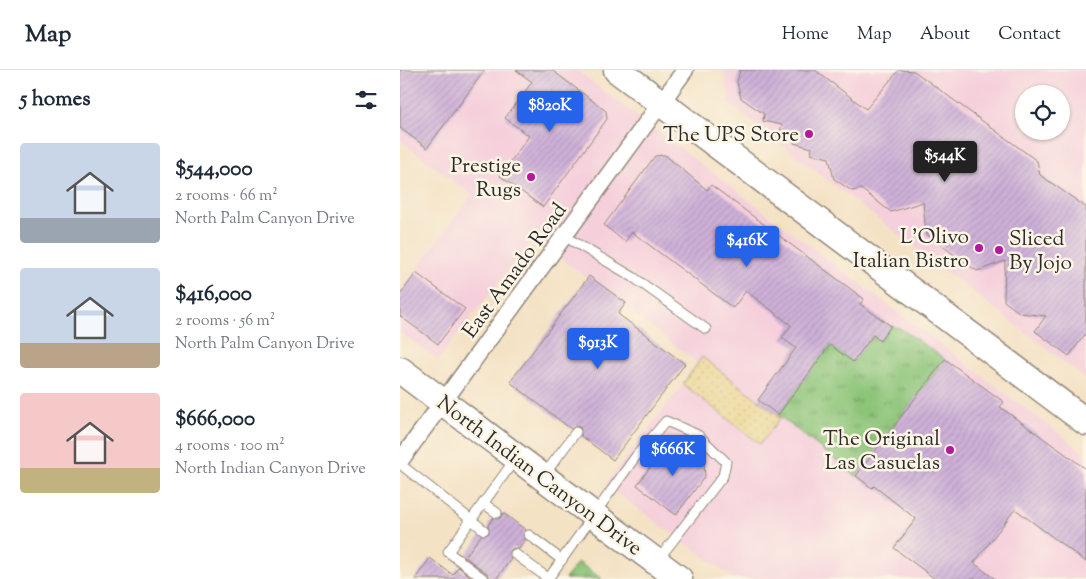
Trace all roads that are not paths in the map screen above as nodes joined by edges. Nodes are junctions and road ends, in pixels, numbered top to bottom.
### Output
1 (617, 70) edge
2 (685, 70) edge
3 (660, 102) junction
4 (564, 236) junction
5 (706, 329) dead end
6 (400, 370) edge
7 (444, 403) junction
8 (1086, 422) edge
9 (576, 432) dead end
10 (516, 458) junction
11 (400, 462) edge
12 (542, 477) junction
13 (483, 503) junction
14 (497, 513) dead end
15 (595, 516) junction
16 (470, 520) junction
17 (484, 530) dead end
18 (529, 535) dead end
19 (515, 554) dead end
20 (562, 560) junction
21 (656, 562) junction
22 (484, 579) edge
23 (549, 579) edge
24 (679, 579) edge

1 - 3 main road
2 - 3 street, East Amado Road
3 - 4 street, East Amado Road
3 - 8 main road
4 - 5 lane
4 - 7 street, East Amado Road
6 - 7 main road, North Indian Canyon Drive
7 - 10 main road, North Indian Canyon Drive
7 - 11 street, East Amado Road
9 - 12 lane
10 - 12 main road, North Indian Canyon Drive
10 - 13 lane
11 - 16 lane
12 - 15 main road, North Indian Canyon Drive
13 - 14 lane
13 - 16 lane
15 - 20 lane
15 - 21 main road, North Indian Canyon Drive
15 - 21 lane
16 - 17 lane
16 - 22 lane
18 - 20 lane
19 - 23 lane
20 - 23 lane
21 - 24 main road, North Indian Canyon Drive

